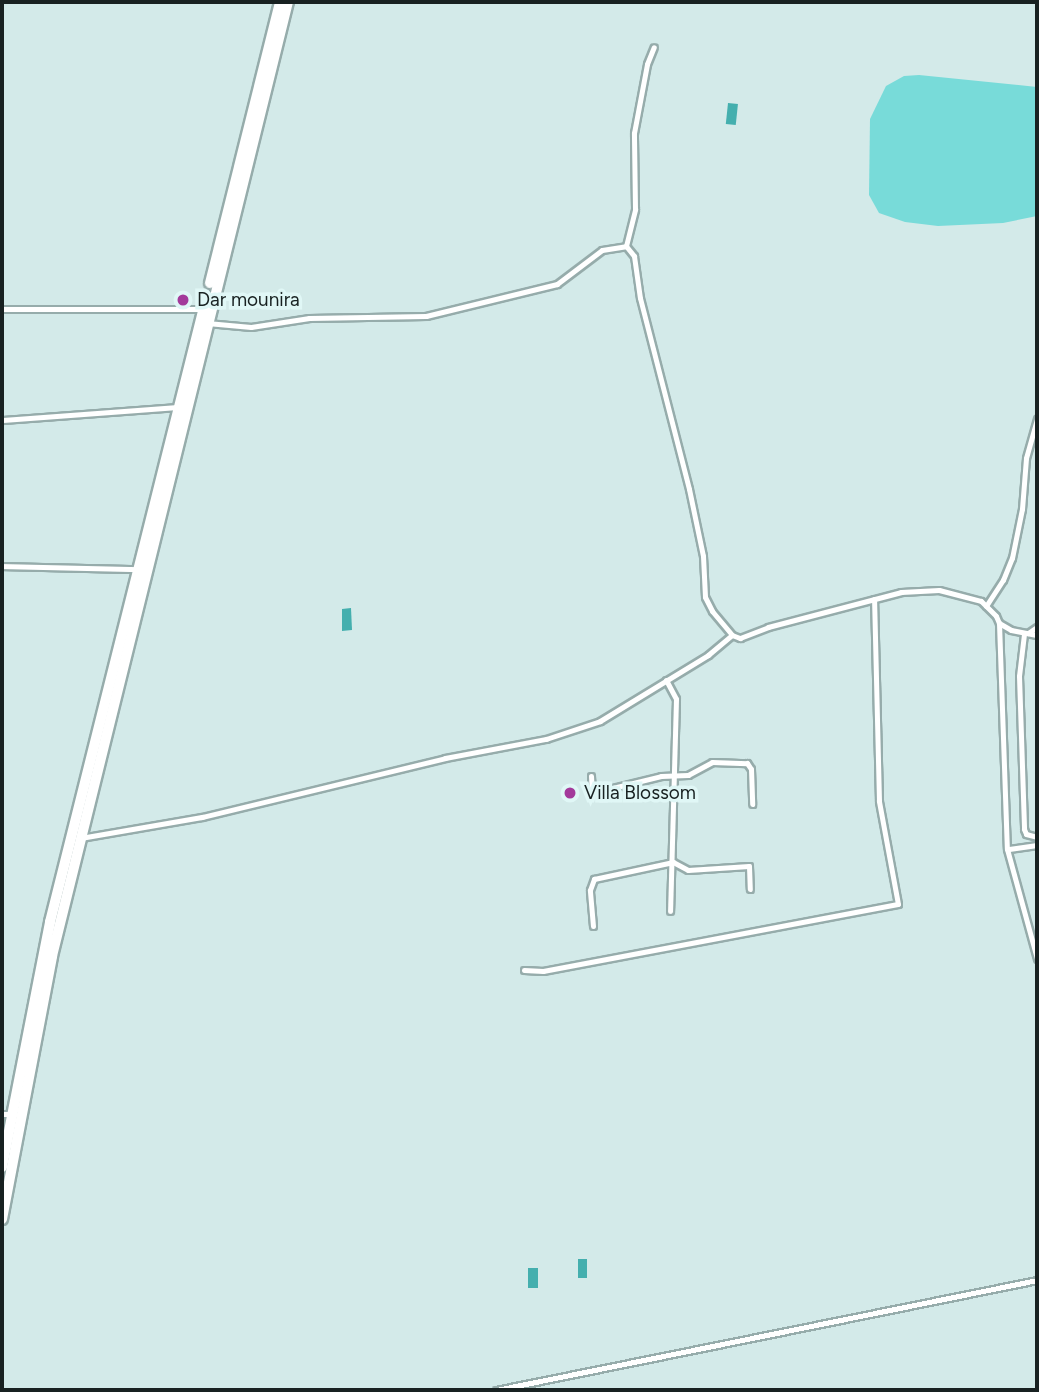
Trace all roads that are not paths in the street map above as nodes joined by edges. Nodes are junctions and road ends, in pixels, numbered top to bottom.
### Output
1 (280, 2) edge
2 (288, 2) edge
3 (654, 47) dead end
4 (626, 246) junction
5 (2, 309) edge
6 (204, 309) junction
7 (207, 323) junction
8 (178, 407) junction
9 (1037, 419) edge
10 (2, 420) edge
11 (2, 566) edge
12 (138, 569) junction
13 (874, 600) junction
14 (986, 606) junction
15 (999, 623) junction
16 (1037, 628) edge
17 (1026, 633) junction
18 (732, 635) junction
19 (1037, 635) edge
20 (666, 680) junction
21 (675, 775) junction
22 (591, 776) dead end
23 (752, 804) dead end
24 (1037, 837) edge
25 (80, 838) junction
26 (1037, 845) edge
27 (1007, 849) junction
28 (673, 862) junction
29 (750, 889) dead end
30 (670, 911) dead end
31 (593, 926) dead end
32 (1037, 958) edge
33 (524, 970) dead end
34 (7, 1114) edge
35 (2, 1167) edge
36 (2, 1219) edge
37 (1037, 1280) edge
38 (496, 1390) edge

1 - 6 highway
2 - 7 highway
3 - 4 street
4 - 7 street
4 - 18 street
5 - 6 street
6 - 8 highway
7 - 25 highway
8 - 10 street
8 - 12 highway
9 - 14 street
11 - 12 street
12 - 34 highway
13 - 14 street
13 - 18 street
13 - 33 street
14 - 15 street
15 - 17 street
15 - 27 street
16 - 17 street
17 - 19 street
17 - 24 street
18 - 20 street
20 - 21 street
20 - 25 street
21 - 22 street
21 - 23 street
21 - 28 street
25 - 36 highway
26 - 27 street
27 - 32 street
28 - 29 street
28 - 30 street
28 - 31 street
34 - 35 highway
37 - 38 street

